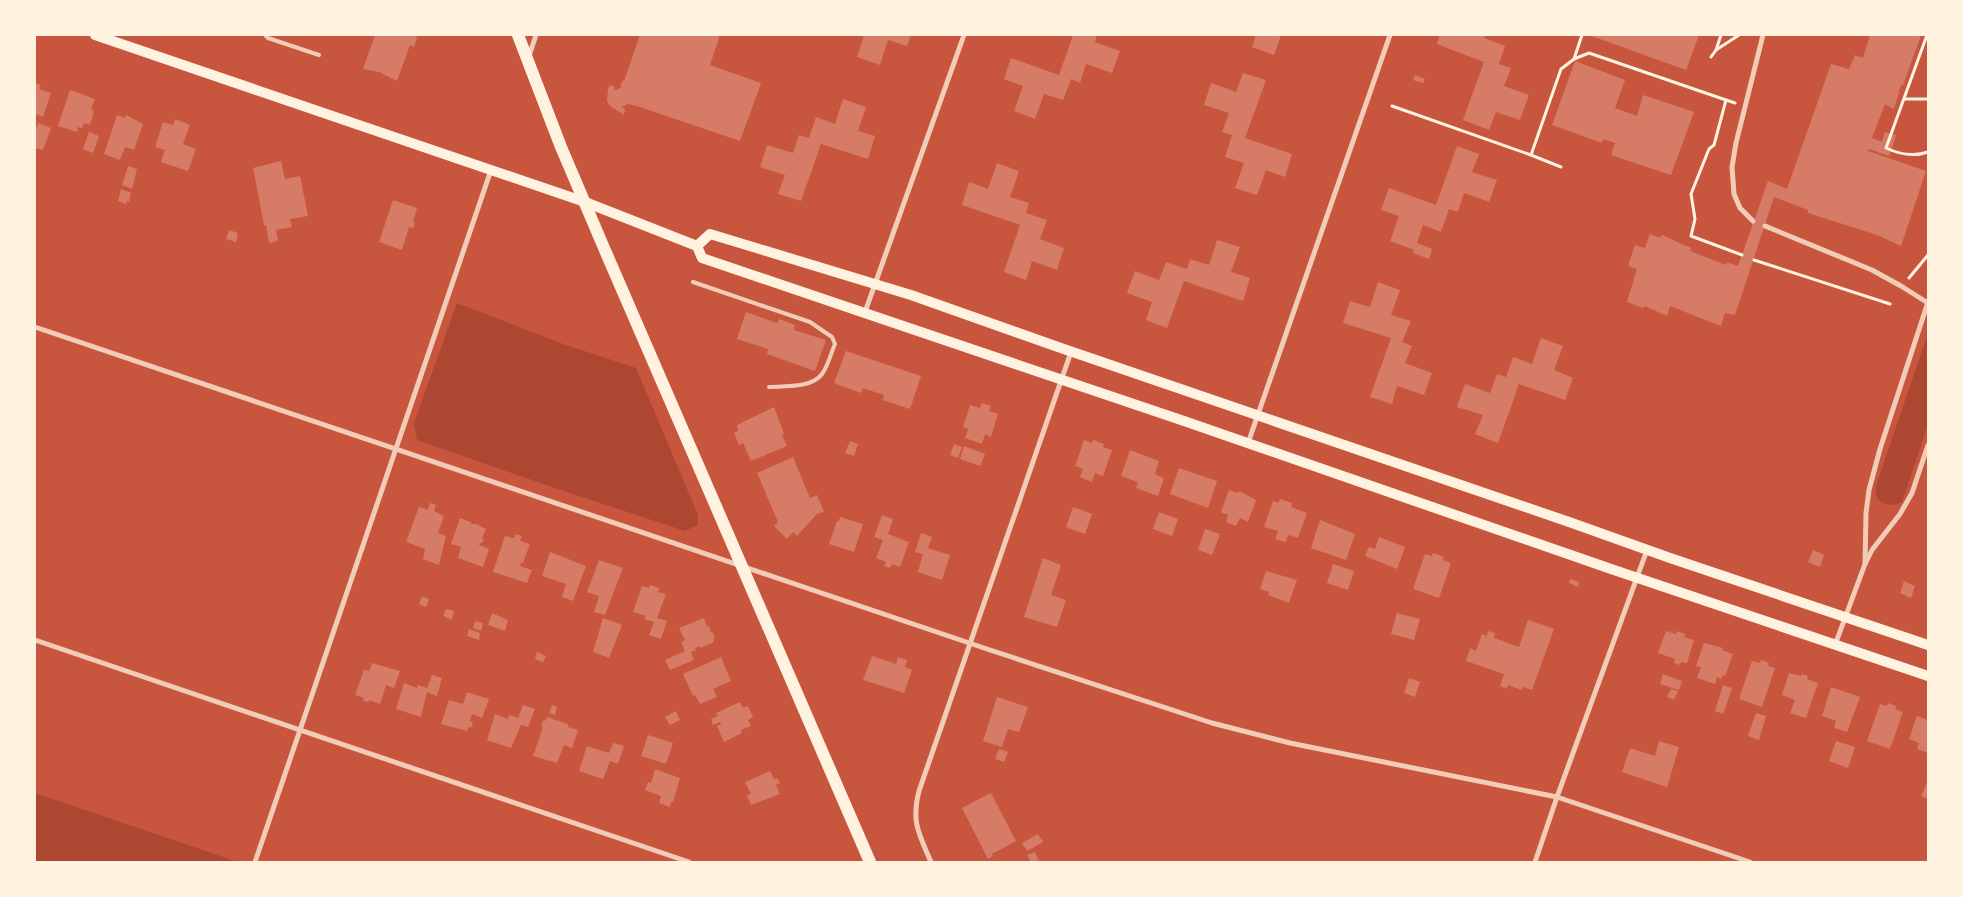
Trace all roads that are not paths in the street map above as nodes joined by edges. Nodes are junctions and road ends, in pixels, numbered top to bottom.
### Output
1 (95, 35) edge
2 (265, 35) edge
3 (518, 35) edge
4 (536, 35) edge
5 (964, 35) edge
6 (1390, 35) edge
7 (1763, 35) edge
8 (319, 55) dead end
9 (528, 60) junction
10 (491, 170) junction
11 (584, 202) junction
12 (1753, 221) dead end
13 (1765, 226) dead end
14 (697, 246) junction
15 (693, 282) dead end
16 (876, 284) junction
17 (1928, 303) edge
18 (865, 312) junction
19 (35, 327) edge
20 (1071, 352) junction
21 (1062, 379) junction
22 (769, 387) dead end
23 (1259, 415) junction
24 (1248, 443) junction
25 (1928, 445) edge
26 (396, 448) junction
27 (1647, 550) junction
28 (1865, 564) junction
29 (742, 566) junction
30 (1638, 578) junction
31 (1844, 617) junction
32 (35, 640) edge
33 (970, 643) junction
34 (1835, 644) junction
35 (1928, 645) edge
36 (1928, 676) edge
37 (300, 730) junction
38 (1557, 797) junction
39 (255, 862) edge
40 (689, 862) edge
41 (870, 862) edge
42 (931, 862) edge
43 (1535, 862) edge
44 (1750, 862) edge

1 - 10 main road
2 - 8 lane
3 - 9 main road
4 - 9 street
5 - 16 street
6 - 23 street
7 - 12 street
9 - 11 main road
10 - 11 main road
10 - 26 street
11 - 14 main road
11 - 29 main road
13 - 17 street
14 - 16 main road
14 - 18 main road
15 - 22 lane
16 - 18 street
16 - 20 main road
17 - 28 street
18 - 21 main road
19 - 26 street
20 - 21 street
20 - 23 main road
21 - 24 main road
21 - 33 street
23 - 24 street
23 - 27 main road
24 - 30 main road
25 - 28 street
26 - 29 street
26 - 37 street
27 - 30 street
27 - 31 main road
28 - 31 street
29 - 33 street
29 - 41 main road
30 - 34 main road
30 - 38 street
31 - 34 street
31 - 35 main road
32 - 37 street
33 - 38 street
33 - 42 street
34 - 36 main road
37 - 39 street
37 - 40 street
38 - 43 street
38 - 44 street

